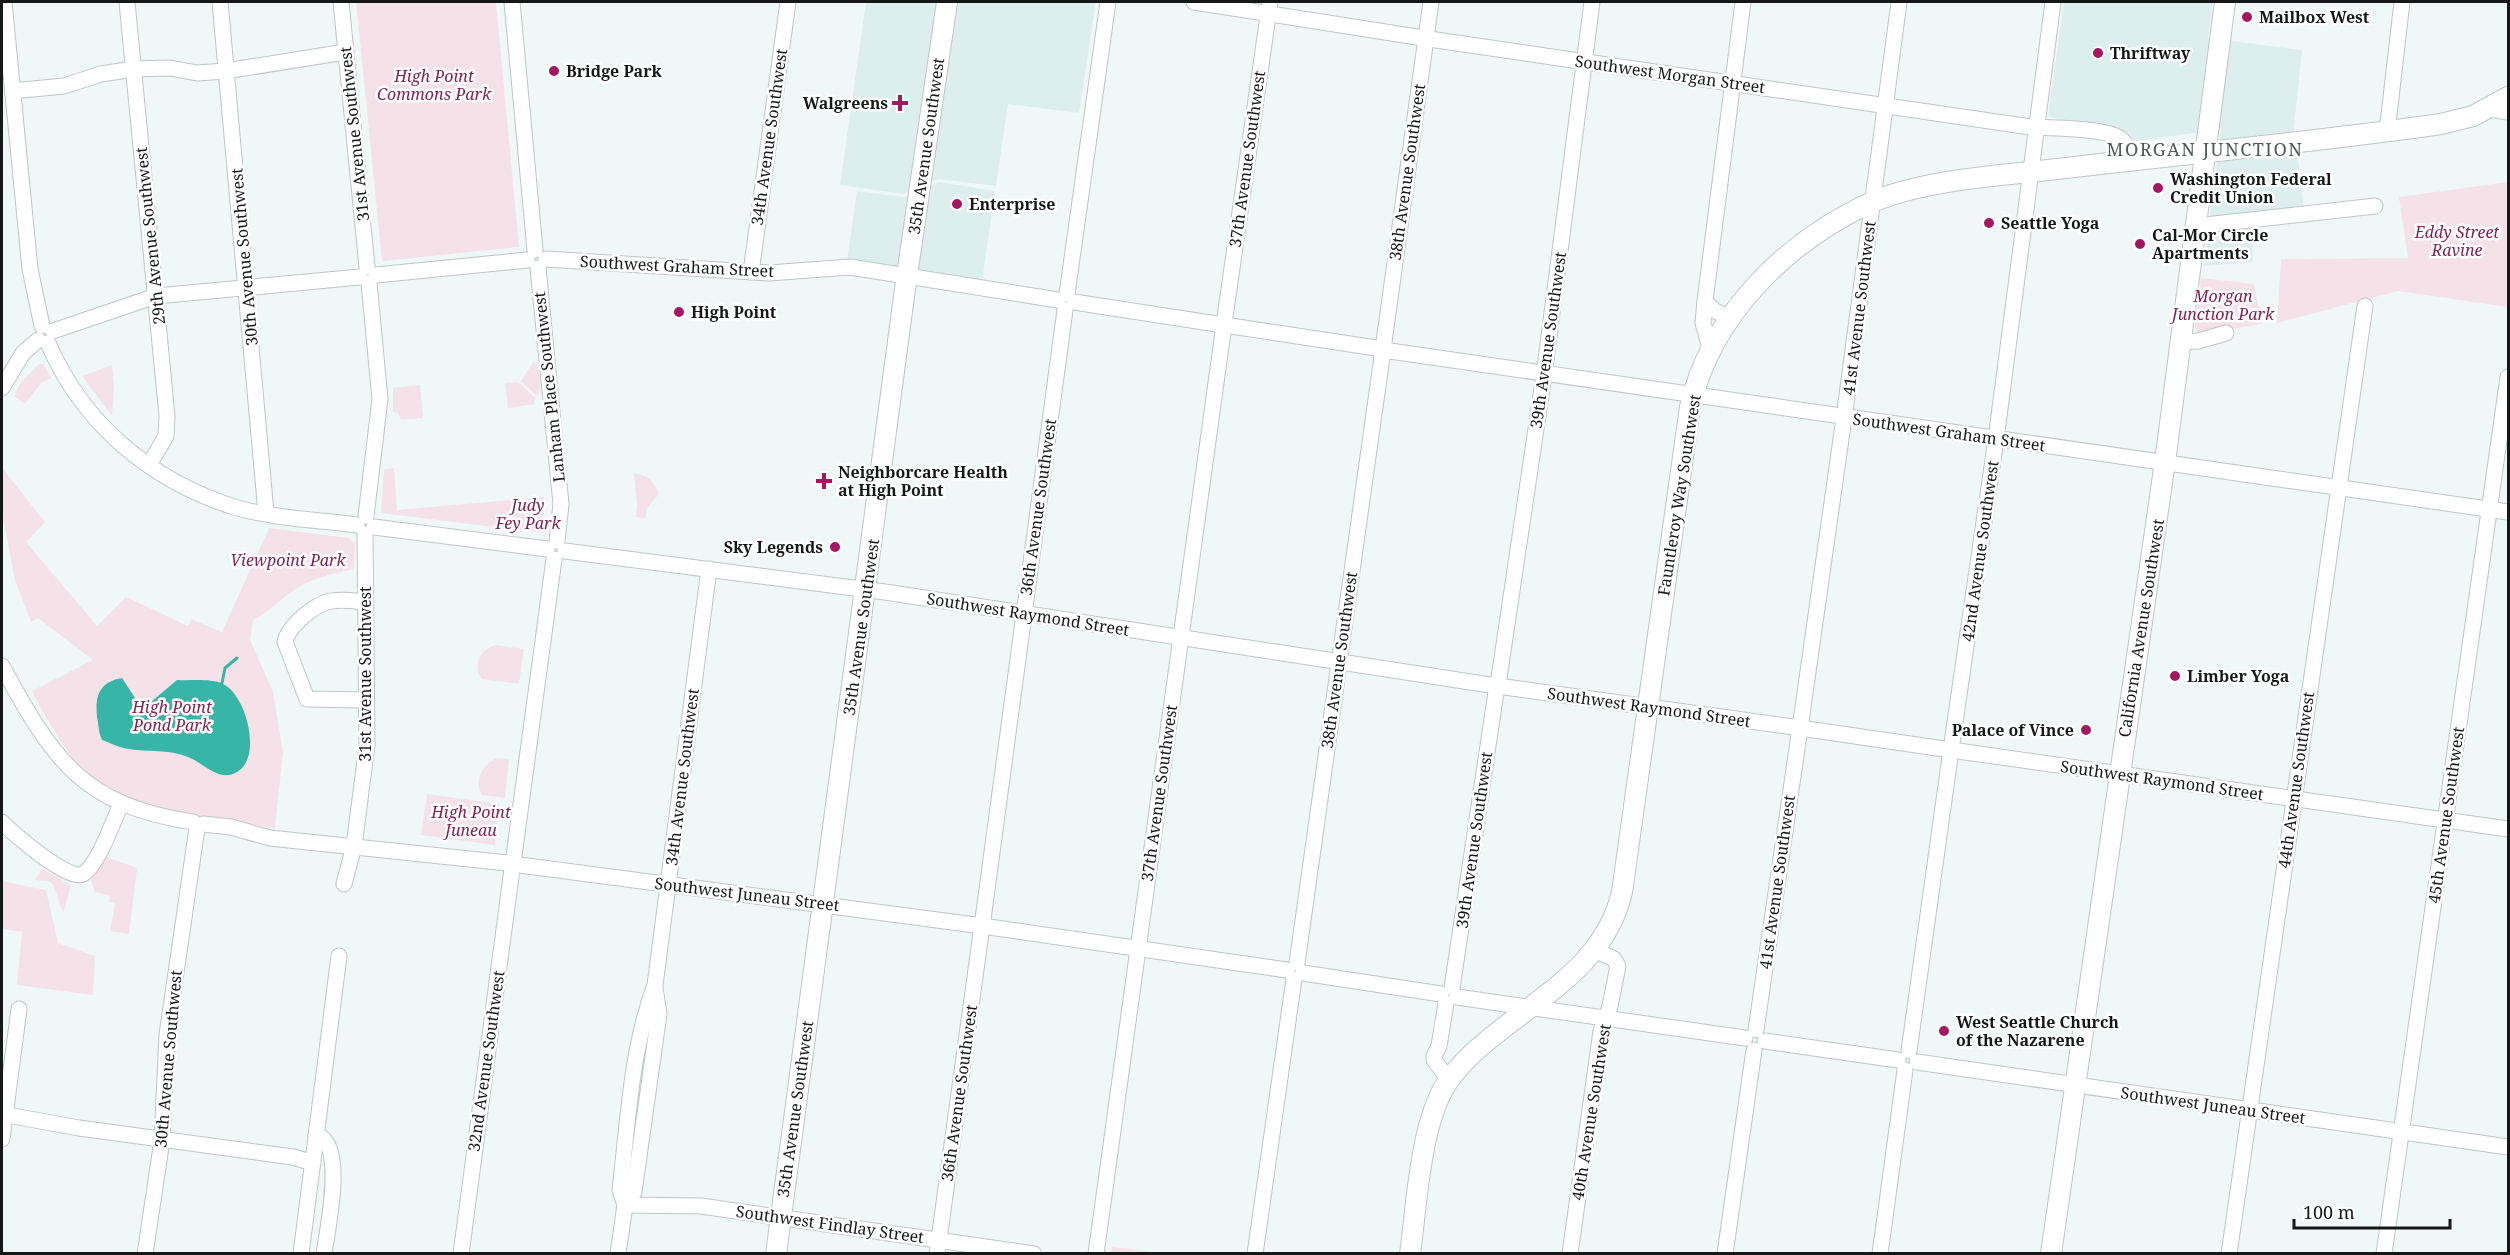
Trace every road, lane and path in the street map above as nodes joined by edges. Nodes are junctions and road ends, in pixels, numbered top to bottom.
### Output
1 (4, 2) edge
2 (127, 2) edge
3 (220, 2) edge
4 (341, 2) edge
5 (512, 2) edge
6 (788, 2) edge
7 (946, 2) edge
8 (1108, 2) edge
9 (1194, 2) edge
10 (1431, 2) edge
11 (1592, 2) edge
12 (1743, 2) edge
13 (1899, 2) edge
14 (2052, 2) edge
15 (2225, 2) edge
16 (2402, 2) edge
17 (1269, 7) edge
18 (1426, 38) junction
19 (345, 52) junction
20 (1585, 62) junction
21 (134, 69) junction
22 (226, 71) junction
23 (1732, 83) junction
24 (12, 91) junction
25 (2508, 97) edge
26 (1886, 106) junction
27 (2499, 110) edge
28 (2035, 128) junction
29 (2387, 132) junction
30 (2205, 151) junction
31 (2133, 160) junction
32 (2030, 172) junction
33 (1872, 202) junction
34 (2375, 206) dead end
35 (2196, 226) junction
36 (537, 259) junction
37 (751, 272) junction
38 (368, 276) junction
39 (907, 276) junction
40 (246, 286) junction
41 (156, 296) junction
42 (1066, 301) junction
43 (1705, 301) junction
44 (2365, 306) dead end
45 (1730, 318) junction
46 (1224, 325) junction
47 (2226, 333) dead end
48 (45, 335) junction
49 (2180, 342) junction
50 (1710, 348) junction
51 (1383, 349) junction
52 (1544, 375) junction
53 (2508, 377) edge
54 (2, 388) edge
55 (1693, 396) junction
56 (1844, 418) junction
57 (1996, 439) junction
58 (2165, 462) junction
59 (149, 465) junction
60 (2338, 488) junction
61 (2489, 510) junction
62 (2508, 512) edge
63 (266, 513) junction
64 (366, 525) junction
65 (556, 550) junction
66 (709, 569) junction
67 (866, 590) junction
68 (366, 602) junction
69 (1024, 614) junction
70 (1180, 637) junction
71 (1338, 661) junction
72 (2, 666) edge
73 (1497, 685) junction
74 (7, 689) edge
75 (367, 700) junction
76 (1648, 707) junction
77 (1800, 728) junction
78 (1951, 750) junction
79 (2119, 773) junction
80 (2293, 799) junction
81 (121, 804) junction
82 (2445, 820) junction
83 (2, 822) edge
84 (198, 825) junction
85 (2508, 829) edge
86 (354, 846) junction
87 (513, 863) junction
88 (344, 884) dead end
89 (668, 884) junction
90 (822, 904) junction
91 (982, 926) junction
92 (1138, 950) junction
93 (1595, 950) junction
94 (339, 956) dead end
95 (1295, 971) junction
96 (1449, 995) junction
97 (1530, 1007) junction
98 (19, 1009) dead end
99 (1605, 1017) junction
100 (1755, 1040) junction
101 (1907, 1061) junction
102 (1449, 1080) junction
103 (2074, 1085) junction
104 (2250, 1111) junction
105 (3, 1115) edge
106 (2402, 1132) junction
107 (316, 1135) junction
108 (2, 1139) edge
109 (162, 1140) junction
110 (2508, 1147) edge
111 (313, 1163) junction
112 (625, 1205) junction
113 (780, 1216) junction
114 (938, 1247) edge
115 (145, 1254) edge
116 (301, 1254) edge
117 (324, 1254) edge
118 (460, 1254) edge
119 (618, 1254) edge
120 (776, 1254) edge
121 (1034, 1254) edge
122 (1096, 1254) edge
123 (1255, 1254) edge
124 (1410, 1254) edge
125 (1570, 1254) edge
126 (1725, 1254) edge
127 (1880, 1254) edge
128 (2051, 1254) edge
129 (2229, 1254) edge
130 (2384, 1254) edge

1 - 24 street, Southwest Raymond Street
2 - 21 street, 29th Avenue Southwest
3 - 22 street, 30th Avenue Southwest
4 - 19 street, 31st Avenue Southwest
5 - 36 street, Lanham Place Southwest
6 - 37 street, 34th Avenue Southwest
7 - 39 main road, 35th Avenue Southwest
8 - 42 street, 36th Avenue Southwest
9 - 17 street, Southwest Morgan Street
10 - 18 street, 38th Avenue Southwest
11 - 20 street, 39th Avenue Southwest
12 - 23 street
13 - 26 street, 41st Avenue Southwest
14 - 28 street, 42nd Avenue Southwest
15 - 30 main road, California Avenue Southwest
16 - 29 street
17 - 18 street, Southwest Morgan Street
17 - 46 street, 37th Avenue Southwest
18 - 20 street, Southwest Morgan Street
18 - 51 street, 38th Avenue Southwest
19 - 22 street
19 - 38 street, 31st Avenue Southwest
20 - 23 street, Southwest Morgan Street
20 - 52 street, 39th Avenue Southwest
21 - 22 street
21 - 24 street
21 - 41 street, 29th Avenue Southwest
22 - 40 street, 30th Avenue Southwest
23 - 26 street, Southwest Morgan Street
23 - 43 street
24 - 48 street, Southwest Raymond Street
25 - 27 main road, Fauntleroy Way Southwest
26 - 28 street, Southwest Morgan Street
26 - 33 street, 41st Avenue Southwest
27 - 29 main road, Fauntleroy Way Southwest
28 - 31 street, Southwest Morgan Street
28 - 32 street, 42nd Avenue Southwest
29 - 30 main road, Fauntleroy Way Southwest
30 - 31 main road, Fauntleroy Way Southwest
30 - 35 main road, California Avenue Southwest
31 - 32 main road, Fauntleroy Way Southwest
32 - 33 main road, Fauntleroy Way Southwest
32 - 57 street, 42nd Avenue Southwest
33 - 45 main road, Fauntleroy Way Southwest
33 - 56 street, 41st Avenue Southwest
34 - 35 street
35 - 49 main road, California Avenue Southwest
36 - 37 street, Southwest Graham Street
36 - 38 street, Southwest Graham Street
36 - 65 street, Lanham Place Southwest
37 - 39 street, Southwest Graham Street
38 - 40 street, Southwest Graham Street
38 - 64 street, 31st Avenue Southwest
39 - 42 street, Southwest Graham Street
39 - 67 main road, 35th Avenue Southwest
40 - 41 street, Southwest Graham Street
40 - 63 street, 30th Avenue Southwest
41 - 48 street, Southwest Graham Street
41 - 59 street, 29th Avenue Southwest
42 - 46 street, Southwest Graham Street
42 - 69 street, 36th Avenue Southwest
43 - 45 street
43 - 50 street
44 - 60 street, 44th Avenue Southwest
45 - 50 main road, Fauntleroy Way Southwest
46 - 51 street, Southwest Graham Street
46 - 70 street, 37th Avenue Southwest
47 - 49 street
48 - 54 street
48 - 59 street, Southwest Raymond Street
49 - 58 main road, California Avenue Southwest
50 - 55 main road, Fauntleroy Way Southwest
51 - 52 street, Southwest Graham Street
51 - 71 street, 38th Avenue Southwest
52 - 55 street, Southwest Graham Street
52 - 73 street, 39th Avenue Southwest
53 - 61 street, 45th Avenue Southwest
55 - 56 street, Southwest Graham Street
55 - 76 main road, Fauntleroy Way Southwest
56 - 57 street, Southwest Graham Street
56 - 77 street, 41st Avenue Southwest
57 - 58 street, Southwest Graham Street
57 - 78 street, 42nd Avenue Southwest
58 - 60 street, Southwest Graham Street
58 - 79 main road, California Avenue Southwest
59 - 63 street, Southwest Raymond Street
60 - 61 street, Southwest Graham Street
60 - 80 street, 44th Avenue Southwest
61 - 62 street, Southwest Graham Street
61 - 82 street, 45th Avenue Southwest
63 - 64 street, Southwest Raymond Street
64 - 65 street, Southwest Raymond Street
64 - 68 street, 31st Avenue Southwest
65 - 66 street, Southwest Raymond Street
65 - 87 street, 32nd Avenue Southwest
66 - 67 street, Southwest Raymond Street
66 - 89 street, 34th Avenue Southwest
67 - 69 street, Southwest Raymond Street
67 - 90 main road, 35th Avenue Southwest
68 - 75 street, 31st Avenue Southwest
68 - 75 street
69 - 70 street, Southwest Raymond Street
69 - 91 street, 36th Avenue Southwest
70 - 71 street, Southwest Raymond Street
70 - 92 street, 37th Avenue Southwest
71 - 73 street, Southwest Raymond Street
71 - 95 street, 38th Avenue Southwest
72 - 74 street, Southwest Juneau Street
73 - 76 street, Southwest Raymond Street
73 - 96 street, 39th Avenue Southwest
74 - 81 street, Southwest Juneau Street
75 - 86 street, 31st Avenue Southwest
76 - 77 street, Southwest Raymond Street
76 - 93 main road, Fauntleroy Way Southwest
77 - 78 street, Southwest Raymond Street
77 - 100 street, 41st Avenue Southwest
78 - 79 street, Southwest Raymond Street
78 - 101 street, 42nd Avenue Southwest
79 - 80 street, Southwest Raymond Street
79 - 103 main road, California Avenue Southwest
80 - 82 street, Southwest Raymond Street
80 - 104 street, 44th Avenue Southwest
81 - 83 street
81 - 84 street, Southwest Juneau Street
82 - 85 street, Southwest Raymond Street
82 - 106 street, 45th Avenue Southwest
84 - 86 street, Southwest Juneau Street
84 - 109 street, 30th Avenue Southwest
86 - 87 street, Southwest Juneau Street
86 - 88 street, 31st Avenue Southwest
87 - 89 street, Southwest Juneau Street
87 - 118 street, 32nd Avenue Southwest
89 - 90 street, Southwest Juneau Street
89 - 112 street, 34th Avenue Southwest
90 - 91 street, Southwest Juneau Street
90 - 113 main road, 35th Avenue Southwest
91 - 92 street, Southwest Juneau Street
91 - 114 street, 36th Avenue Southwest
92 - 95 street, Southwest Juneau Street
92 - 122 street, 37th Avenue Southwest
93 - 97 main road, Fauntleroy Way Southwest
93 - 99 street, 40th Avenue Southwest
94 - 107 street
95 - 96 street, Southwest Juneau Street
95 - 123 street, 38th Avenue Southwest
96 - 97 street, Southwest Juneau Street
96 - 102 street, 39th Avenue Southwest
97 - 99 street, Southwest Juneau Street
97 - 102 main road, Fauntleroy Way Southwest
98 - 105 street
99 - 100 street, Southwest Juneau Street
99 - 125 street, 40th Avenue Southwest
100 - 101 street, Southwest Juneau Street
100 - 126 street, 41st Avenue Southwest
101 - 103 street, Southwest Juneau Street
101 - 127 street, 42nd Avenue Southwest
102 - 124 main road, Fauntleroy Way Southwest
103 - 104 street, Southwest Juneau Street
103 - 128 main road, California Avenue Southwest
104 - 106 street, Southwest Juneau Street
104 - 129 street, 44th Avenue Southwest
105 - 108 street
105 - 109 street
106 - 110 street, Southwest Juneau Street
106 - 130 street, 45th Avenue Southwest
107 - 111 street
107 - 117 street
109 - 111 street
109 - 115 street, 30th Avenue Southwest
111 - 116 street
112 - 113 street, Southwest Findlay Street
112 - 119 street, 34th Avenue Southwest
113 - 114 street, Southwest Findlay Street
113 - 120 main road, 35th Avenue Southwest
114 - 121 street, Southwest Findlay Street

